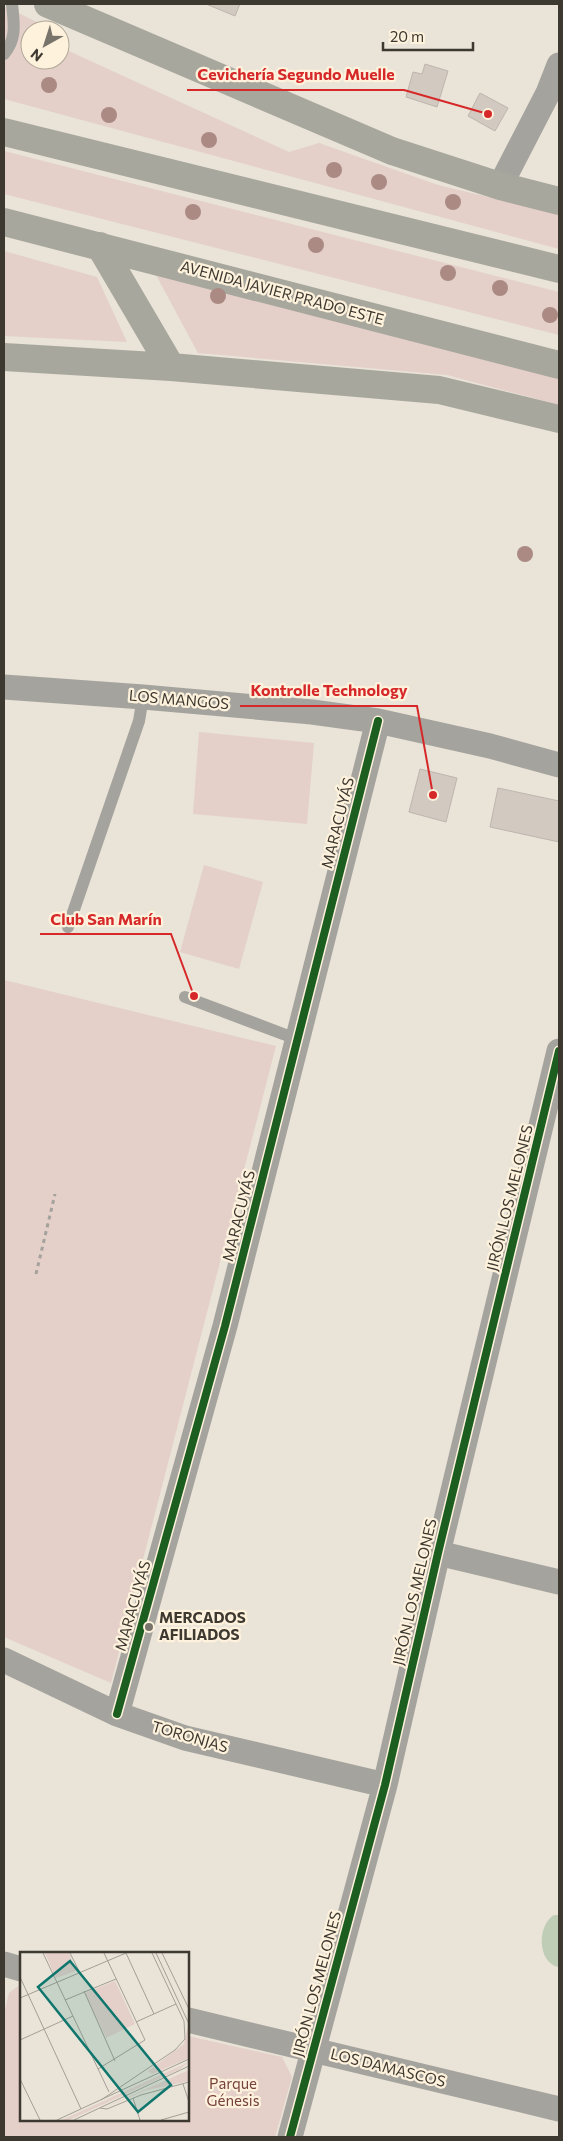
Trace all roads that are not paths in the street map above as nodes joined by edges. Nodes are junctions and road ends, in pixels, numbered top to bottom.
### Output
1 (12, 4) edge
2 (48, 4) edge
3 (4, 54) edge
4 (559, 65) edge
5 (4, 132) edge
6 (500, 186) junction
7 (559, 201) edge
8 (4, 222) edge
9 (100, 246) junction
10 (559, 269) edge
11 (4, 357) edge
12 (559, 365) edge
13 (171, 367) junction
14 (559, 419) edge
15 (4, 687) edge
16 (143, 697) junction
17 (378, 721) junction
18 (559, 765) edge
19 (68, 928) dead end
20 (185, 997) dead end
21 (299, 1040) junction
22 (559, 1052) edge
23 (438, 1553) junction
24 (559, 1582) edge
25 (4, 1660) edge
26 (116, 1714) junction
27 (386, 1785) junction
28 (4, 1964) edge
29 (20, 1970) edge
30 (189, 2020) edge
31 (312, 2050) junction
32 (559, 2109) edge
33 (290, 2137) edge

1 - 3 lane
2 - 6 main road
4 - 6 street
5 - 10 main road
6 - 7 main road
8 - 9 main road, AVENIDA JAVIER PRADO ESTE
9 - 12 main road, AVENIDA JAVIER PRADO ESTE
9 - 13 main road
11 - 13 main road
13 - 14 main road
15 - 16 street, LOS MANGOS
16 - 17 street, LOS MANGOS
16 - 19 lane
17 - 18 street, LOS MANGOS
17 - 21 street, MARACUYÁS
20 - 21 lane
21 - 26 street, MARACUYÁS
22 - 23 street, JIRÓN LOS MELONES
23 - 24 street
23 - 27 street, JIRÓN LOS MELONES
25 - 26 street, TORONJAS
26 - 27 street, TORONJAS
27 - 31 street, JIRÓN LOS MELONES
28 - 29 street
30 - 31 street, LOS DAMASCOS
31 - 32 street, LOS DAMASCOS
31 - 33 street, JIRÓN LOS MELONES

